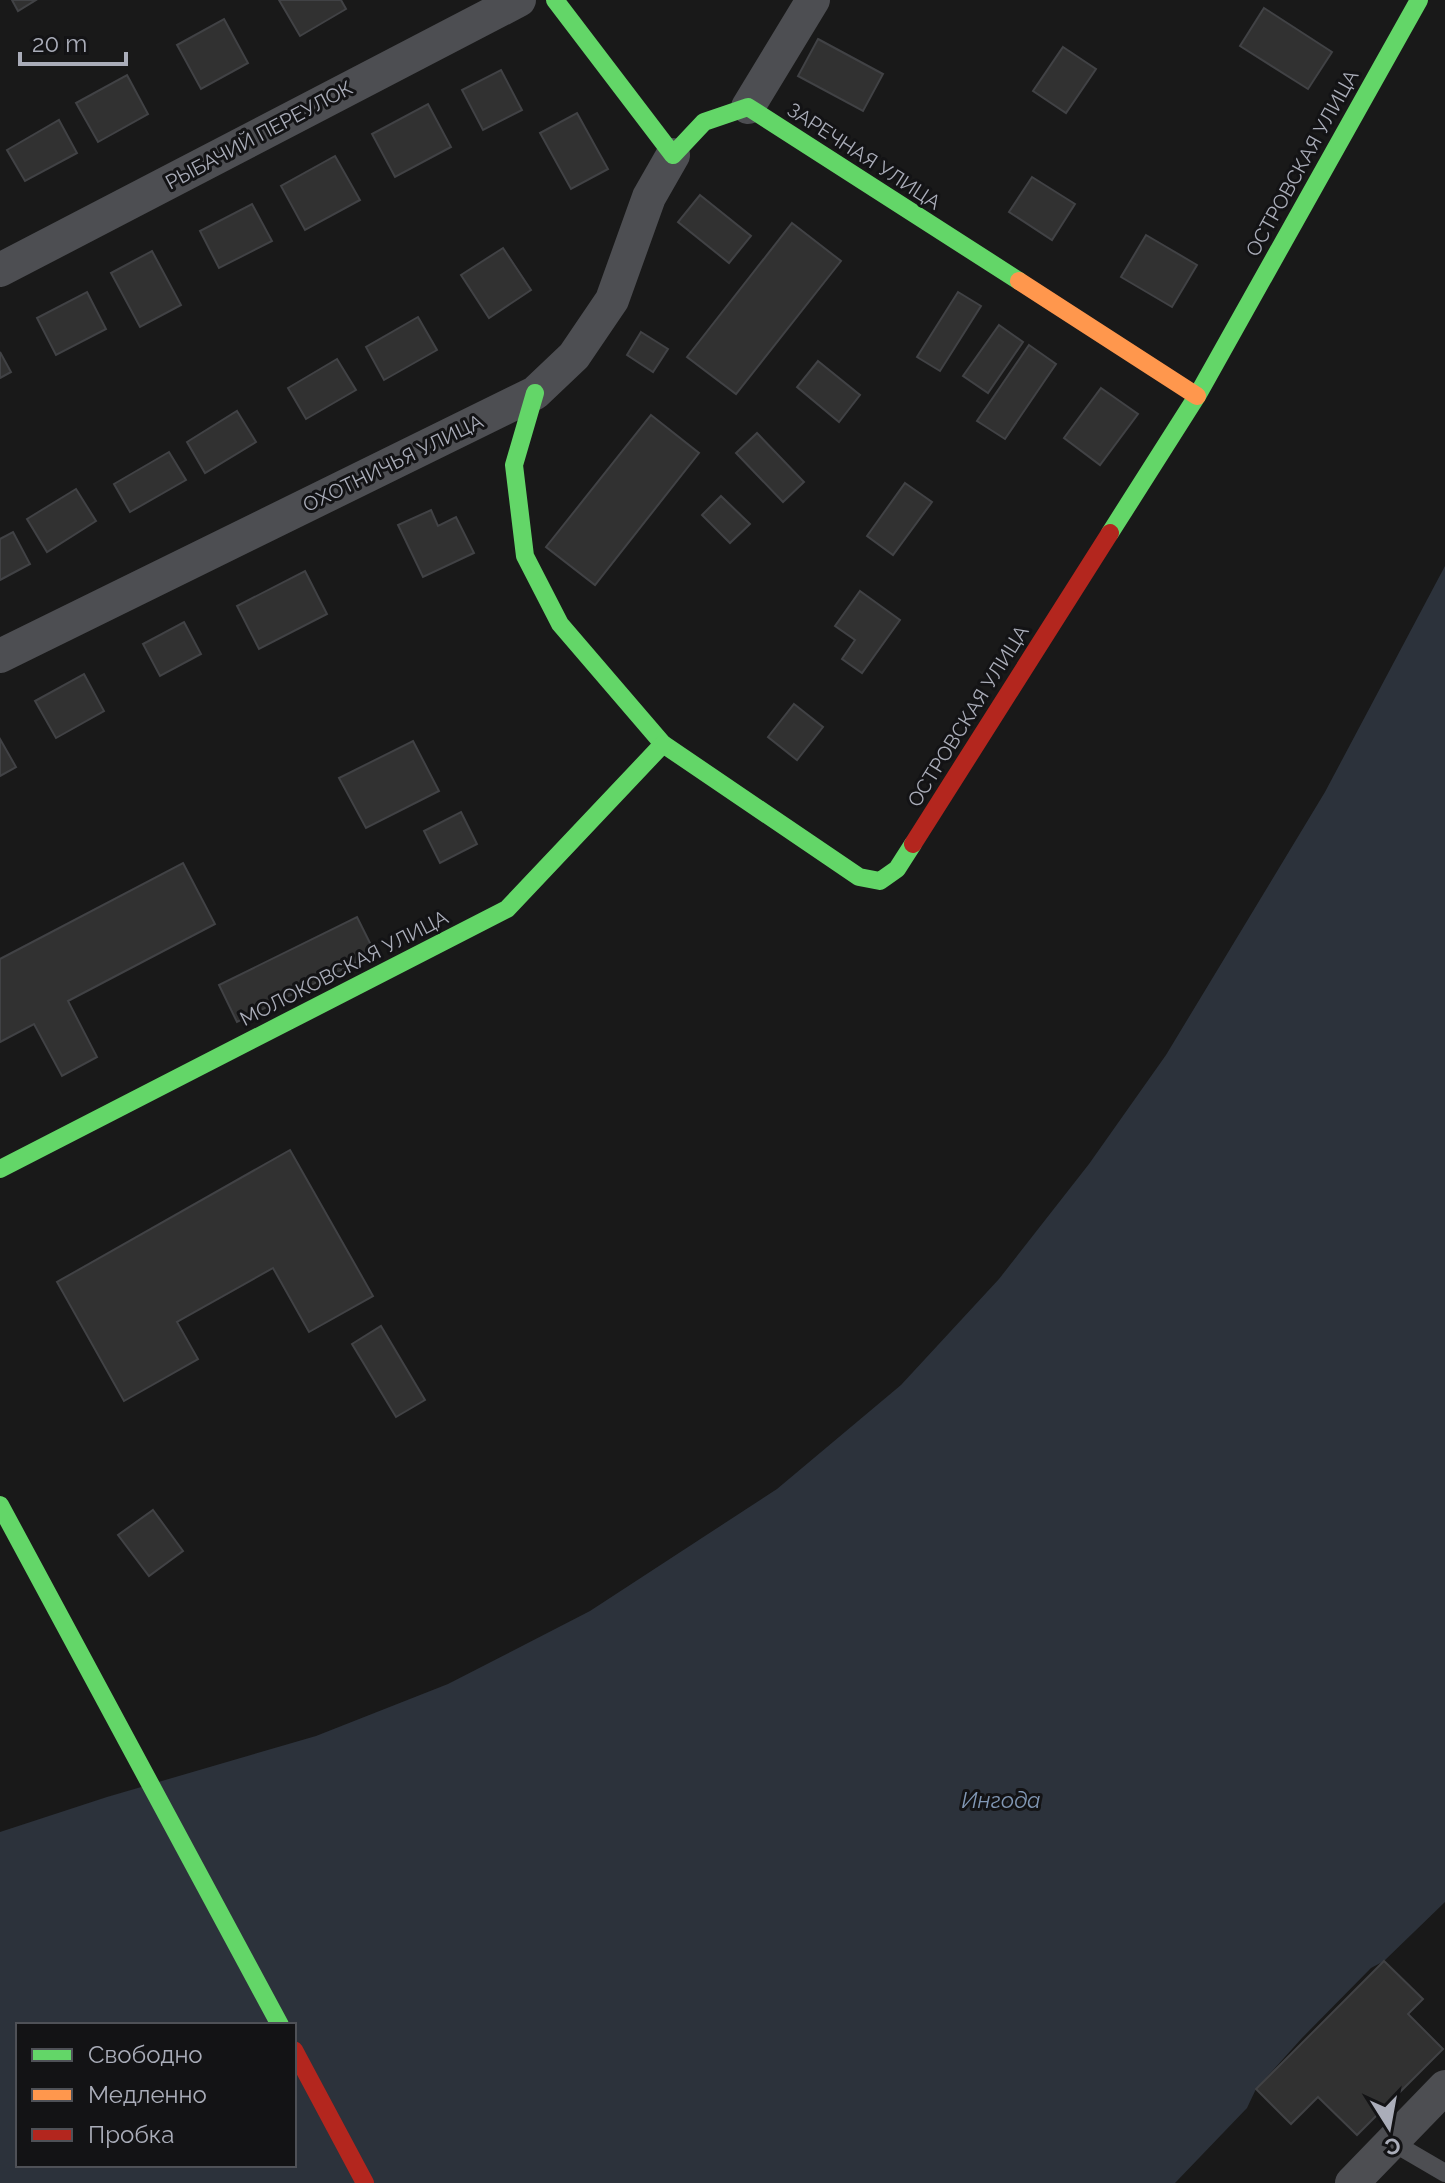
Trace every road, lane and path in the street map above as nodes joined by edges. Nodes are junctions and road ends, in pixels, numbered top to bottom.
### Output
1 (519, 0) edge
2 (555, 0) edge
3 (813, 0) edge
4 (1419, 0) edge
5 (748, 107) junction
6 (673, 155) junction
7 (0, 270) edge
8 (535, 393) junction
9 (1197, 396) junction
10 (0, 656) edge
11 (663, 744) junction
12 (0, 1169) edge
13 (0, 1505) edge
14 (279, 2023) edge
15 (296, 2054) edge
16 (1445, 2087) edge
17 (1392, 2142) junction
18 (1445, 2173) edge
19 (365, 2183) edge
20 (1352, 2183) edge

1 - 7 street, РЫБАЧИЙ ПЕРЕУЛОК
2 - 6 street
3 - 5 street
4 - 9 street, ОСТРОВСКАЯ УЛИЦА
5 - 6 street
5 - 9 street, ЗАРЕЧНАЯ УЛИЦА
6 - 8 street, ОХОТНИЧЬЯ УЛИЦА
8 - 10 street, ОХОТНИЧЬЯ УЛИЦА
8 - 11 street, ОСТРОВСКАЯ УЛИЦА
9 - 11 street, ОСТРОВСКАЯ УЛИЦА
11 - 12 street, МОЛОКОВСКАЯ УЛИЦА
13 - 14 street
15 - 19 street
16 - 17 street
17 - 18 lane
17 - 20 street

